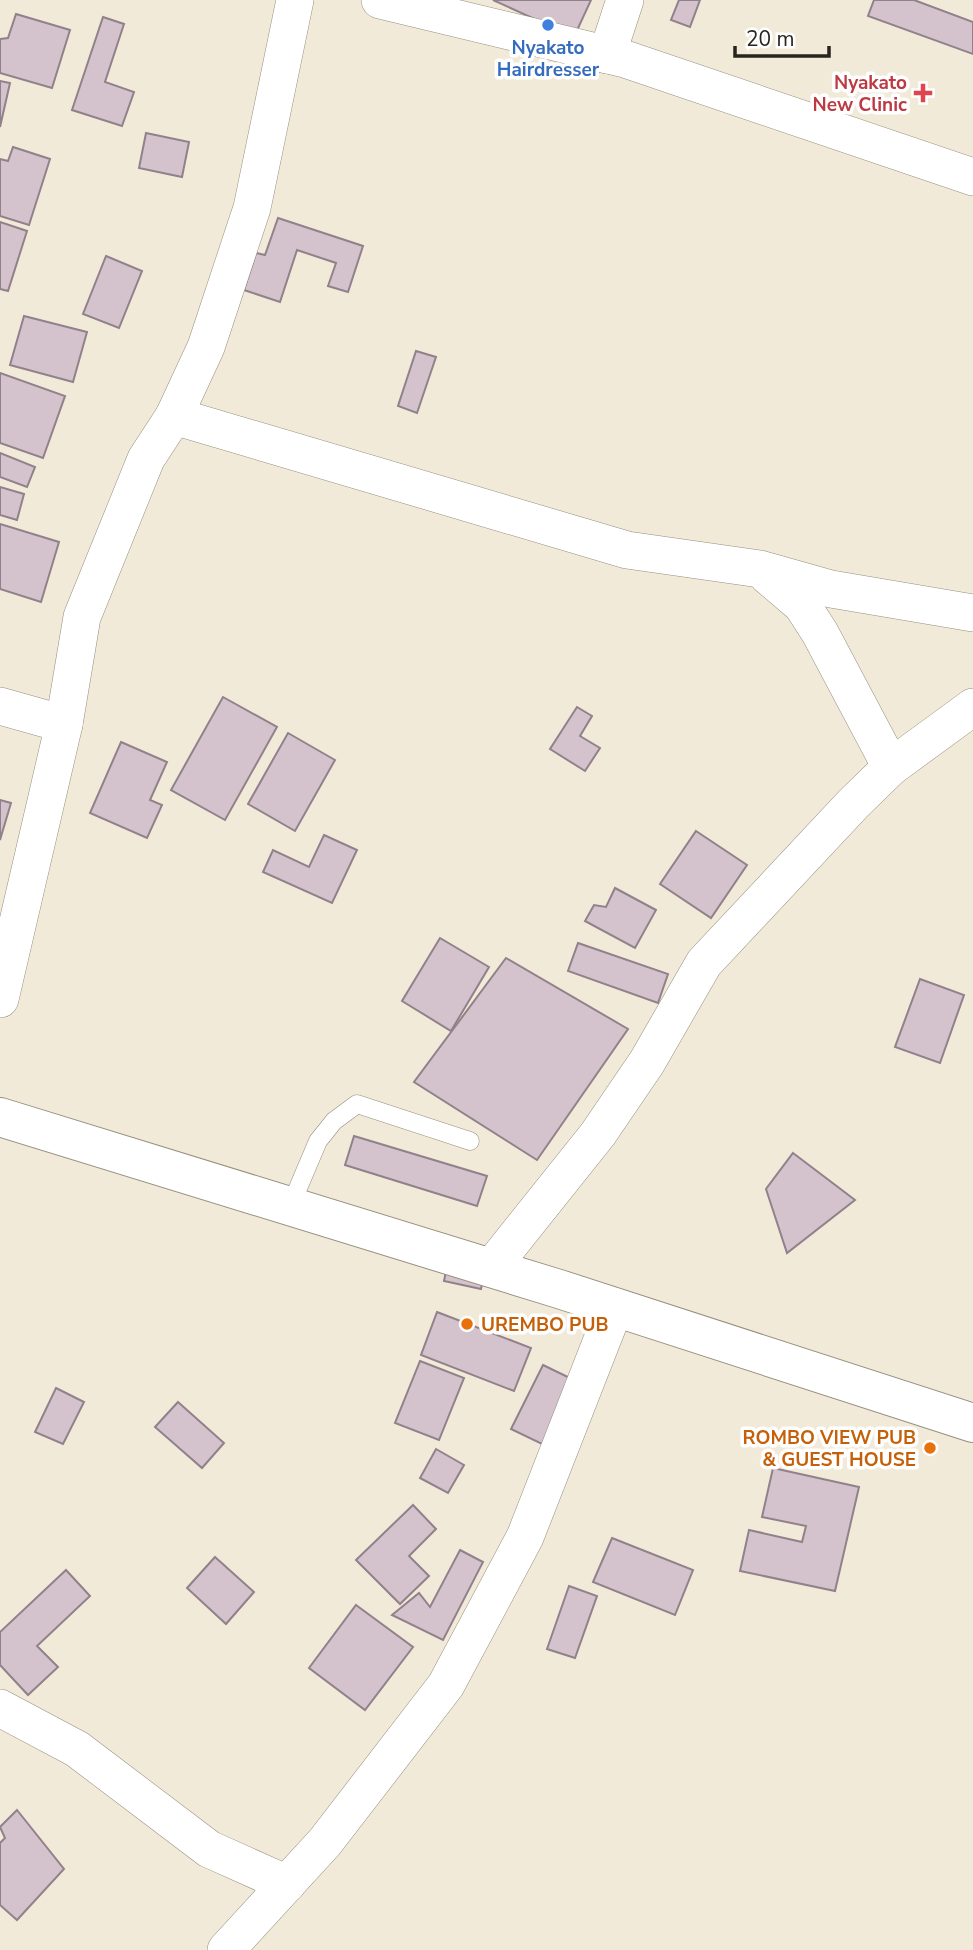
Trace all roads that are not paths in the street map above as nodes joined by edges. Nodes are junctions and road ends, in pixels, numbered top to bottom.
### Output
1 (295, 0) edge
2 (380, 0) edge
3 (625, 0) edge
4 (607, 55) junction
5 (973, 177) edge
6 (174, 416) junction
7 (760, 569) junction
8 (973, 613) edge
9 (0, 706) edge
10 (973, 707) edge
11 (64, 724) junction
12 (891, 767) junction
13 (0, 999) edge
14 (0, 1117) edge
15 (470, 1141) dead end
16 (290, 1207) junction
17 (491, 1268) junction
18 (615, 1307) junction
19 (973, 1423) edge
20 (0, 1708) edge
21 (286, 1884) junction
22 (226, 1950) edge

1 - 6 street
2 - 4 street
3 - 4 street
4 - 5 street
6 - 7 street
6 - 11 street
7 - 8 street
7 - 12 street
9 - 11 street
10 - 12 street
11 - 13 street
12 - 17 street
14 - 16 street
15 - 16 lane
16 - 17 street
17 - 18 street
18 - 19 street
18 - 21 street
20 - 21 street
21 - 22 street

